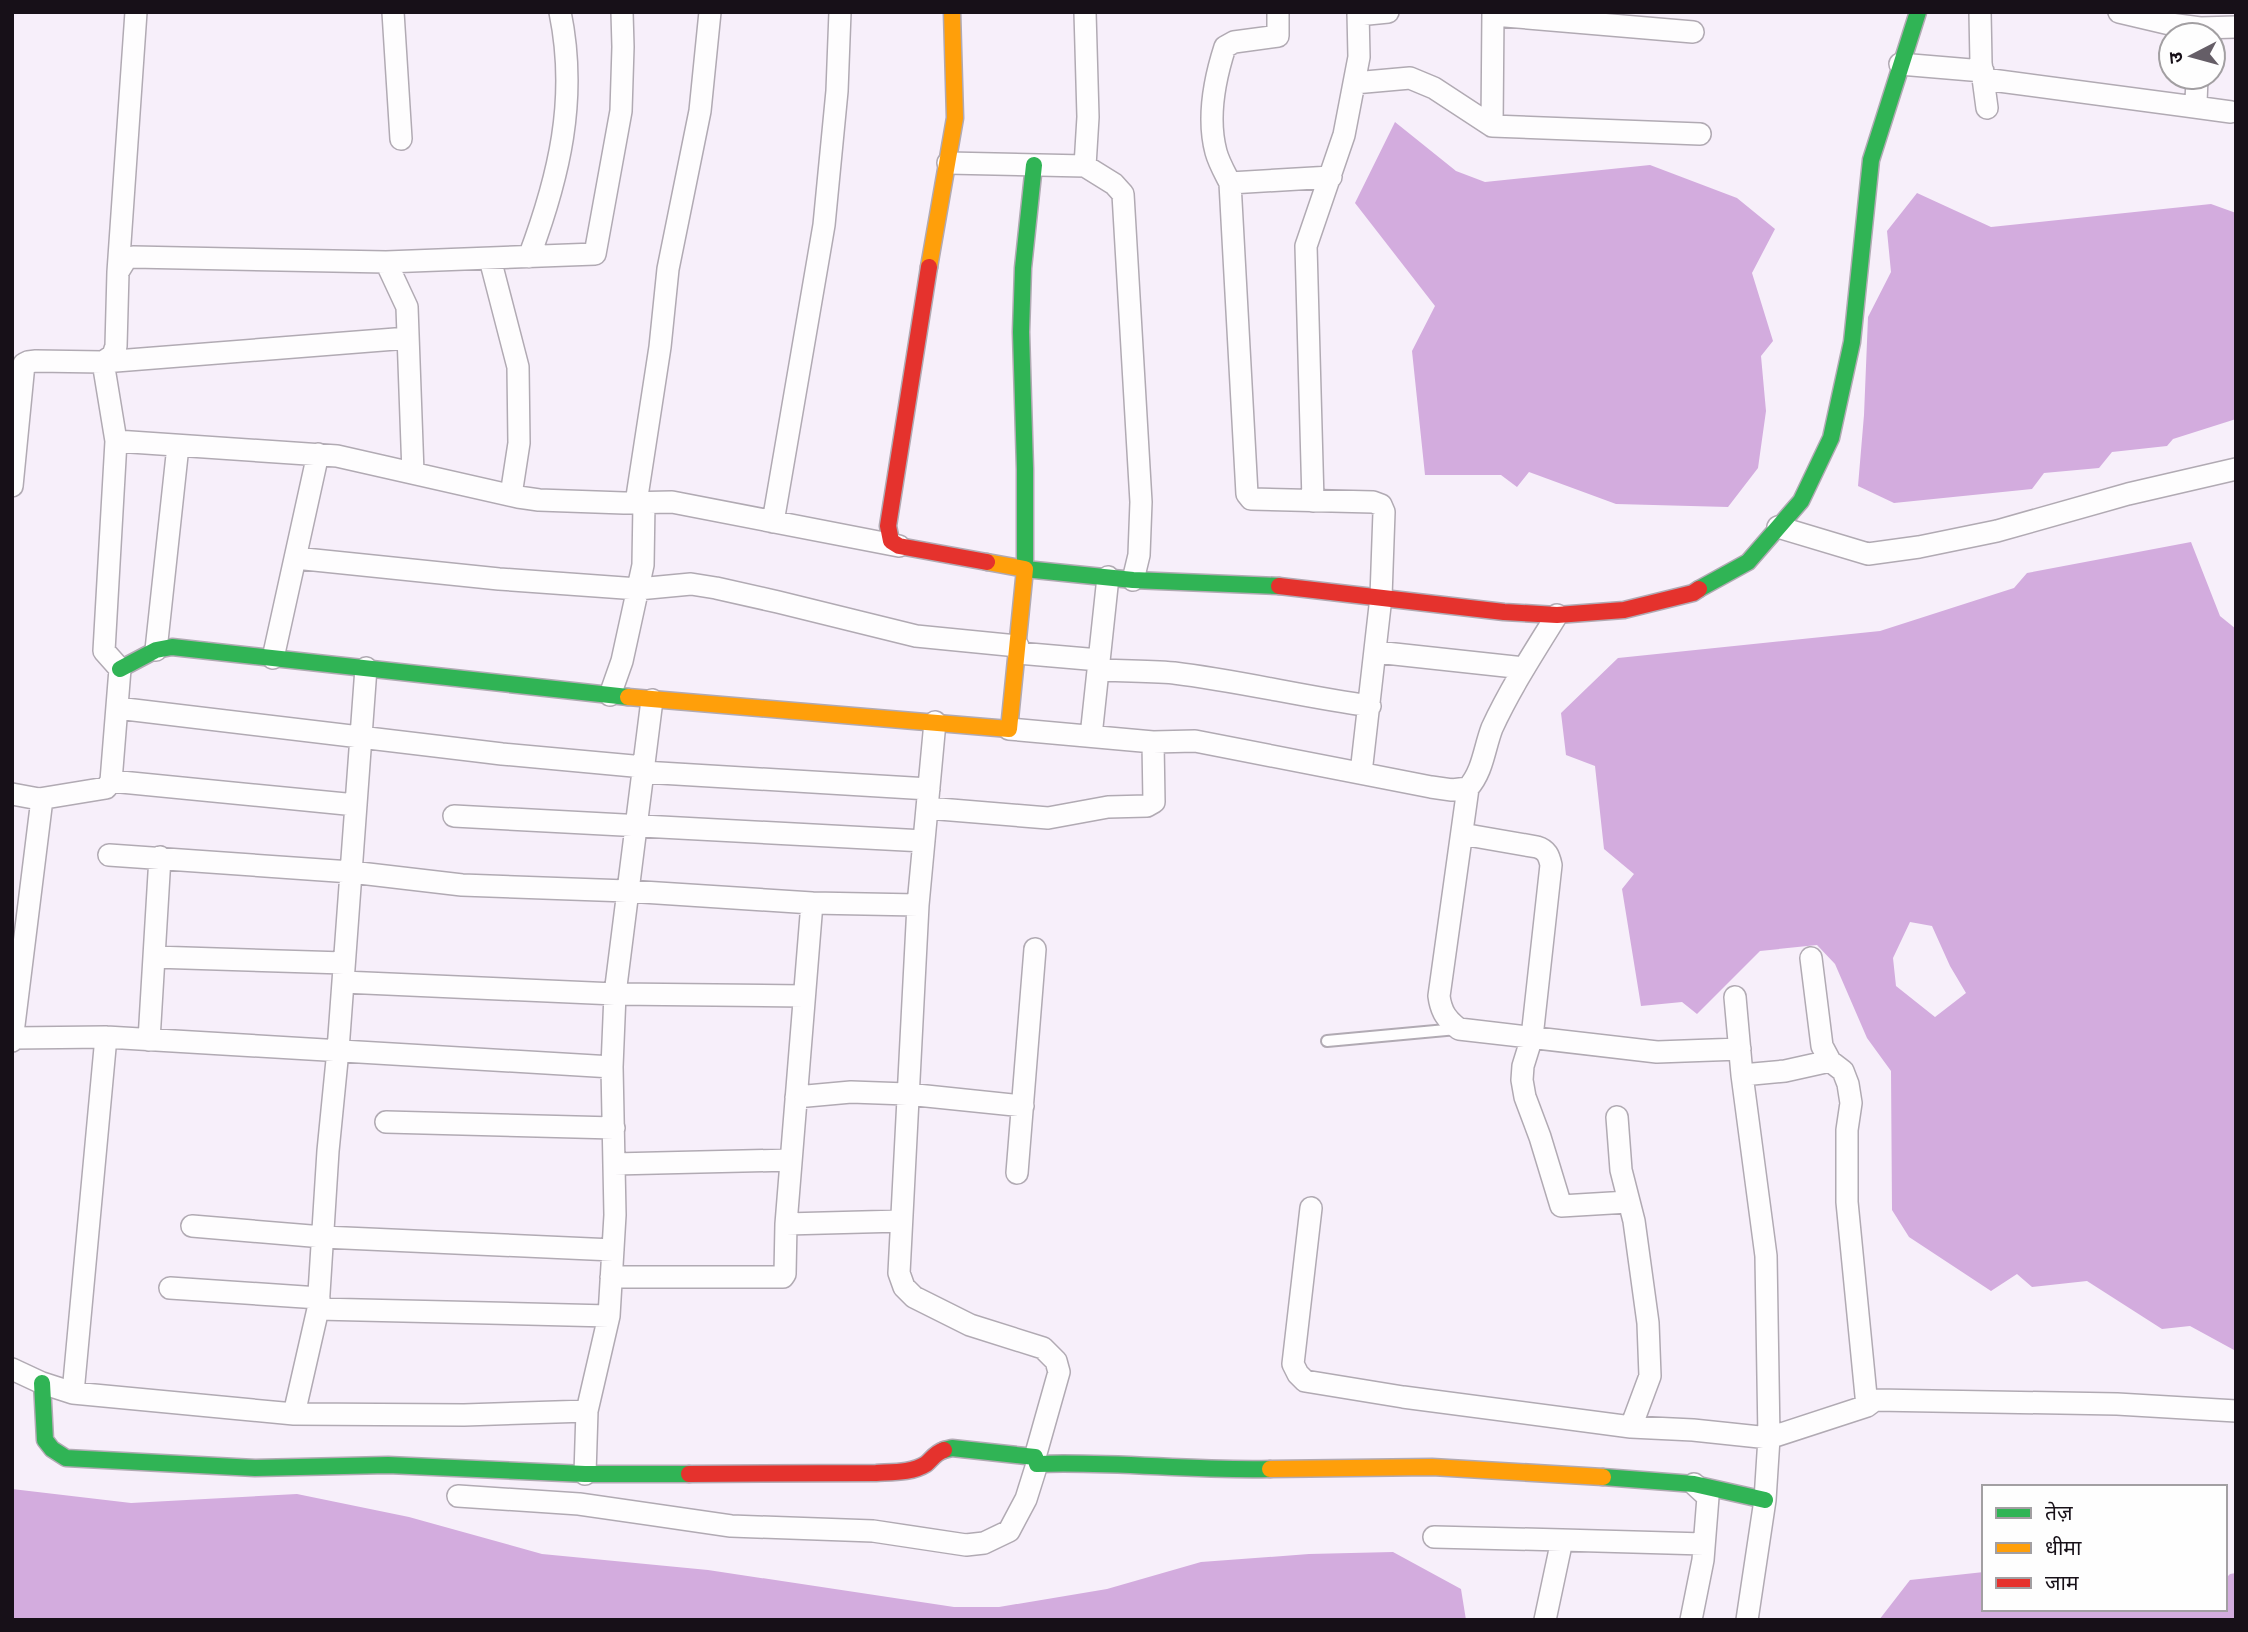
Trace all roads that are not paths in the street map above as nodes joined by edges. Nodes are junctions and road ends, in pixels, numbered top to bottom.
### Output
1 (136, 12) edge
2 (393, 12) edge
3 (560, 12) edge
4 (622, 12) edge
5 (710, 12) edge
6 (841, 12) edge
7 (952, 12) edge
8 (1085, 12) edge
9 (1278, 12) edge
10 (1388, 12) edge
11 (1918, 12) edge
12 (1980, 12) edge
13 (2119, 12) edge
14 (1493, 13) edge
15 (1358, 14) edge
16 (1586, 17) edge
17 (2157, 21) edge
18 (1693, 32) dead end
19 (1900, 64) junction
20 (1983, 75) junction
21 (1354, 83) junction
22 (2196, 91) edge
23 (2187, 106) junction
24 (1987, 108) dead end
25 (2231, 112) dead end
26 (1492, 127) junction
27 (1700, 134) dead end
28 (401, 139) dead end
29 (948, 163) junction
30 (1034, 165) junction
31 (1085, 166) junction
32 (1331, 177) junction
33 (1230, 183) junction
34 (528, 257) junction
35 (490, 259) junction
36 (386, 262) junction
37 (118, 272) junction
38 (408, 338) junction
39 (18, 361) edge
40 (103, 362) junction
41 (116, 441) junction
42 (178, 446) junction
43 (318, 454) junction
44 (2236, 469) edge
45 (413, 473) junction
46 (12, 486) edge
47 (511, 495) junction
48 (1313, 501) junction
49 (640, 503) junction
50 (774, 522) junction
51 (1778, 527) junction
52 (899, 546) junction
53 (295, 558) junction
54 (1026, 569) junction
55 (1108, 577) junction
56 (1133, 580) junction
57 (638, 589) junction
58 (1381, 597) junction
59 (1557, 615) junction
60 (156, 650) junction
61 (1018, 650) junction
62 (1376, 652) junction
63 (274, 658) junction
64 (1099, 665) junction
65 (366, 668) junction
66 (1524, 668) junction
67 (120, 669) junction
68 (610, 695) junction
69 (652, 700) junction
70 (1370, 706) junction
71 (117, 708) junction
72 (935, 722) junction
73 (1009, 729) junction
74 (1091, 736) junction
75 (361, 737) junction
76 (1153, 742) junction
77 (643, 769) junction
78 (1361, 773) junction
79 (111, 781) junction
80 (1468, 788) junction
81 (12, 794) edge
82 (39, 799) junction
83 (928, 799) junction
84 (356, 805) junction
85 (454, 816) dead end
86 (636, 825) junction
87 (1462, 834) junction
88 (924, 841) junction
89 (109, 855) dead end
90 (160, 857) junction
91 (351, 872) junction
92 (627, 891) junction
93 (812, 903) junction
94 (918, 905) junction
95 (1035, 949) dead end
96 (154, 957) junction
97 (1811, 958) dead end
98 (343, 973) junction
99 (615, 993) junction
100 (804, 996) junction
101 (1735, 997) dead end
102 (1459, 1029) junction
103 (13, 1036) edge
104 (106, 1037) junction
105 (1532, 1037) junction
106 (149, 1040) junction
107 (1326, 1041) dead end
108 (1740, 1049) junction
109 (338, 1050) junction
110 (1830, 1061) junction
111 (612, 1067) junction
112 (1742, 1075) junction
113 (907, 1094) junction
114 (796, 1097) junction
115 (1023, 1106) junction
116 (1617, 1117) dead end
117 (386, 1122) dead end
118 (614, 1128) junction
119 (791, 1160) junction
120 (614, 1164) junction
121 (1017, 1172) dead end
122 (1628, 1202) junction
123 (1311, 1208) dead end
124 (901, 1221) junction
125 (786, 1224) junction
126 (192, 1226) dead end
127 (323, 1237) junction
128 (613, 1250) junction
129 (611, 1277) junction
130 (170, 1288) dead end
131 (318, 1304) junction
132 (609, 1316) junction
133 (12, 1369) edge
134 (42, 1383) junction
135 (73, 1393) junction
136 (1867, 1406) junction
137 (587, 1411) junction
138 (2236, 1411) edge
139 (294, 1414) junction
140 (1630, 1427) junction
141 (1769, 1438) junction
142 (1036, 1460) junction
143 (585, 1474) junction
144 (1694, 1484) junction
145 (458, 1496) dead end
146 (1765, 1500) junction
147 (1434, 1537) dead end
148 (1562, 1540) junction
149 (1704, 1544) junction
150 (1545, 1620) edge
151 (1691, 1620) edge
152 (1747, 1620) edge

1 - 37 street
2 - 28 street
3 - 34 street
4 - 34 street
5 - 49 street
6 - 50 street
7 - 29 street
8 - 31 street
9 - 33 street
10 - 15 street
11 - 19 street
12 - 20 street
13 - 17 street
14 - 16 street
14 - 26 street
15 - 21 street
16 - 18 street
19 - 20 street
19 - 51 street
20 - 23 street
20 - 24 street
21 - 26 street
21 - 32 street
22 - 23 street
23 - 25 street
26 - 27 street
29 - 30 street
29 - 52 street
30 - 31 street
30 - 54 street
31 - 56 street
32 - 33 street
32 - 48 street
33 - 48 street
34 - 35 street
35 - 36 street
35 - 47 street
36 - 37 street
36 - 38 street
37 - 40 street
38 - 40 street
38 - 45 street
39 - 40 street
39 - 46 street
40 - 41 street
41 - 42 street
41 - 67 street
42 - 43 street
42 - 60 street
43 - 45 street
43 - 53 street
44 - 51 street
45 - 47 street
47 - 49 street
48 - 58 street
49 - 50 street
49 - 57 street
50 - 52 street
51 - 59 street
52 - 54 street
53 - 57 street
53 - 63 street
54 - 55 street
54 - 61 street
55 - 56 street
55 - 64 street
56 - 58 street
57 - 61 street
57 - 68 street
58 - 59 street
58 - 62 street
59 - 66 street
60 - 63 street
60 - 67 street
61 - 64 street
61 - 73 street
62 - 66 street
62 - 70 street
63 - 65 street
64 - 70 street
64 - 74 street
65 - 68 street
65 - 75 street
66 - 80 street
67 - 71 street
68 - 69 street
69 - 72 street
69 - 77 street
70 - 78 street
71 - 75 street
71 - 79 street
72 - 73 street
72 - 83 street
73 - 74 street
74 - 76 street
75 - 77 street
75 - 84 street
76 - 78 street
76 - 83 street
77 - 83 street
77 - 86 street
78 - 80 street
79 - 82 street
79 - 84 street
80 - 87 street
81 - 82 street
82 - 103 street
83 - 88 street
84 - 91 street
85 - 86 street
86 - 88 street
86 - 92 street
87 - 102 street
87 - 105 street
88 - 94 street
89 - 90 street
90 - 91 street
90 - 96 street
91 - 92 street
91 - 98 street
92 - 93 street
92 - 99 street
93 - 94 street
93 - 100 street
94 - 113 street
95 - 115 street
96 - 98 street
96 - 106 street
97 - 110 street
98 - 99 street
98 - 109 street
99 - 100 street
99 - 111 street
100 - 114 street
101 - 108 street
102 - 105 street
102 - 107 lane
103 - 104 street
104 - 106 street
104 - 135 street
105 - 108 street
105 - 122 street
106 - 109 street
108 - 112 street
109 - 111 street
109 - 127 street
110 - 112 street
110 - 136 street
111 - 118 street
112 - 141 street
113 - 114 street
113 - 115 street
113 - 124 street
114 - 119 street
115 - 121 street
116 - 122 street
117 - 118 street
118 - 120 street
119 - 120 street
119 - 125 street
120 - 128 street
122 - 140 street
123 - 140 street
124 - 125 street
124 - 142 street
125 - 129 street
126 - 127 street
127 - 128 street
127 - 131 street
128 - 129 street
129 - 132 street
130 - 131 street
131 - 132 street
131 - 139 street
132 - 137 street
133 - 134 street
134 - 135 street
134 - 143 street
135 - 139 street
136 - 138 street
136 - 141 street
137 - 139 street
137 - 143 street
140 - 141 street
141 - 146 street
142 - 143 street
142 - 144 street
142 - 145 street
144 - 146 street
144 - 149 street
146 - 152 street
147 - 148 street
148 - 149 street
148 - 150 street
149 - 151 street

